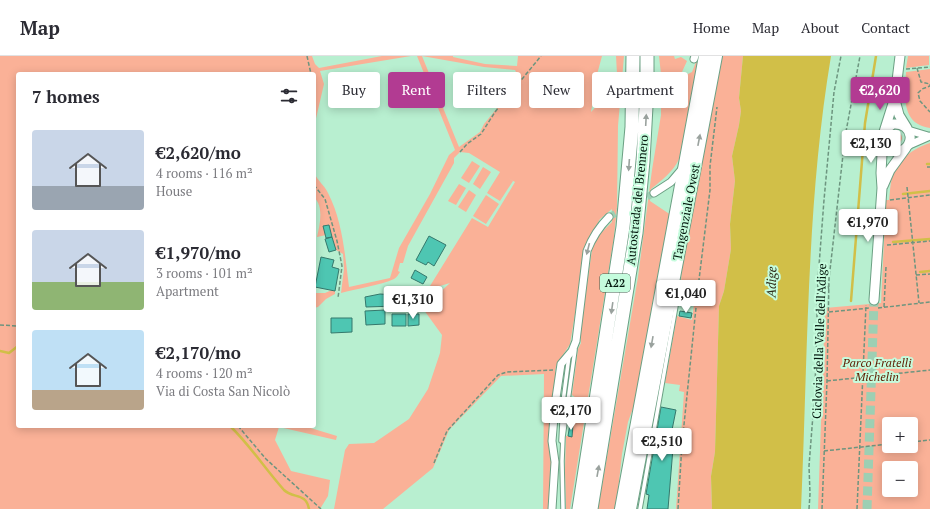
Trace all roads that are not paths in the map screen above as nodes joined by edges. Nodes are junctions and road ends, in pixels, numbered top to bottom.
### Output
1 (632, 56) edge
2 (647, 56) edge
3 (716, 56) edge
4 (900, 56) edge
5 (698, 57) edge
6 (895, 97) junction
7 (907, 129) junction
8 (885, 130) junction
9 (929, 136) edge
10 (883, 140) junction
11 (907, 147) junction
12 (685, 166) junction
13 (882, 188) junction
14 (654, 193) tunnel mouth
15 (609, 217) tunnel mouth
16 (676, 288) junction
17 (698, 293) road end
18 (874, 300) tunnel mouth
19 (576, 341) junction
20 (570, 353) junction
21 (562, 461) junction
22 (552, 509) edge
23 (563, 509) edge
24 (579, 509) edge
25 (591, 509) edge
26 (621, 509) edge
27 (630, 509) edge
28 (640, 509) edge

1 -> 24 highway, Autostrada del Brennero / A22
25 -> 2 highway, Autostrada del Brennero / A22
16 -> 3 highway, Tangenziale Ovest
4 - 6 street
5 - 12 highway, Tangenziale Ovest
6 - 7 street
6 - 8 street
7 - 8 street
7 - 9 street
7 - 11 street
8 - 10 street
9 - 11 street
10 - 11 street
10 - 13 street
11 - 13 street
12 - 14 street
12 -> 26 highway, Tangenziale Ovest
13 - 18 street
15 -> 19 street
16 - 17 lane
16 - 27 highway, Tangenziale Ovest
16 - 28 lane
19 - 20 street
19 - 21 lane
20 - 21 lane
20 - 22 street
21 - 23 lane

